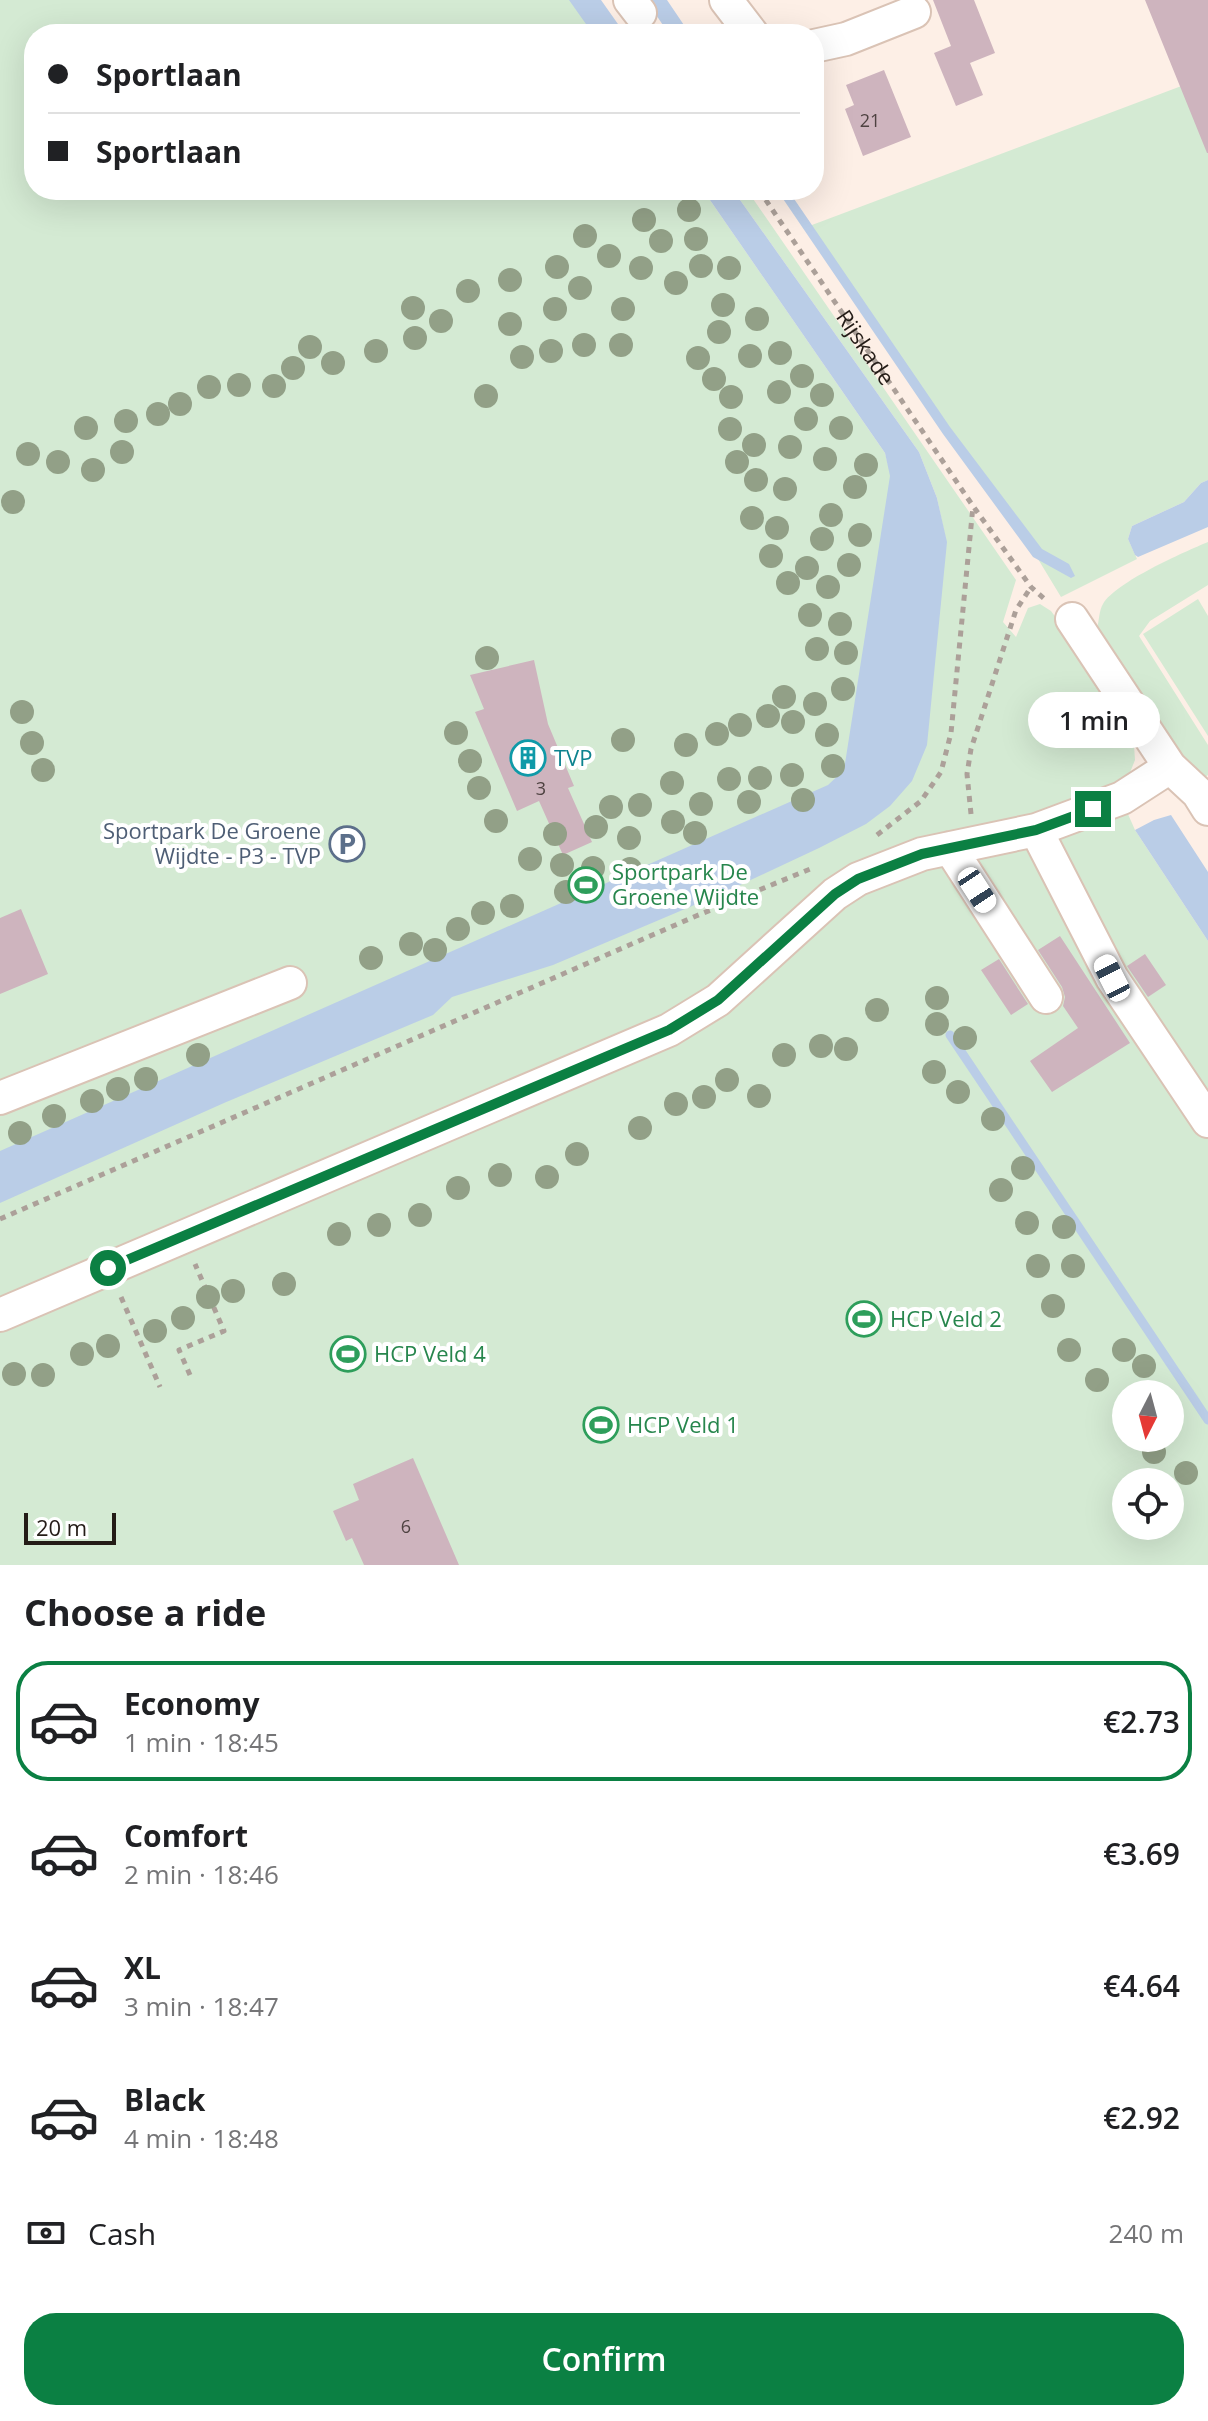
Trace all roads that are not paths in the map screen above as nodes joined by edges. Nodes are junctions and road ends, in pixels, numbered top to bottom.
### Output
1 (726, 0) edge
2 (914, 12) dead end
3 (744, 24) edge
4 (824, 44) edge
5 (1072, 619) road end
6 (1170, 767) junction
7 (1208, 809) edge
8 (1036, 830) junction
9 (963, 846) junction
10 (290, 983) dead end
11 (1046, 997) dead end
12 (0, 1098) edge
13 (1208, 1121) edge
14 (0, 1315) edge

1 - 3 street
2 - 4 street
5 - 6 street
6 - 7 street
6 - 8 street
8 - 9 street
8 - 13 street
9 - 11 street
9 - 14 street
10 - 12 street

